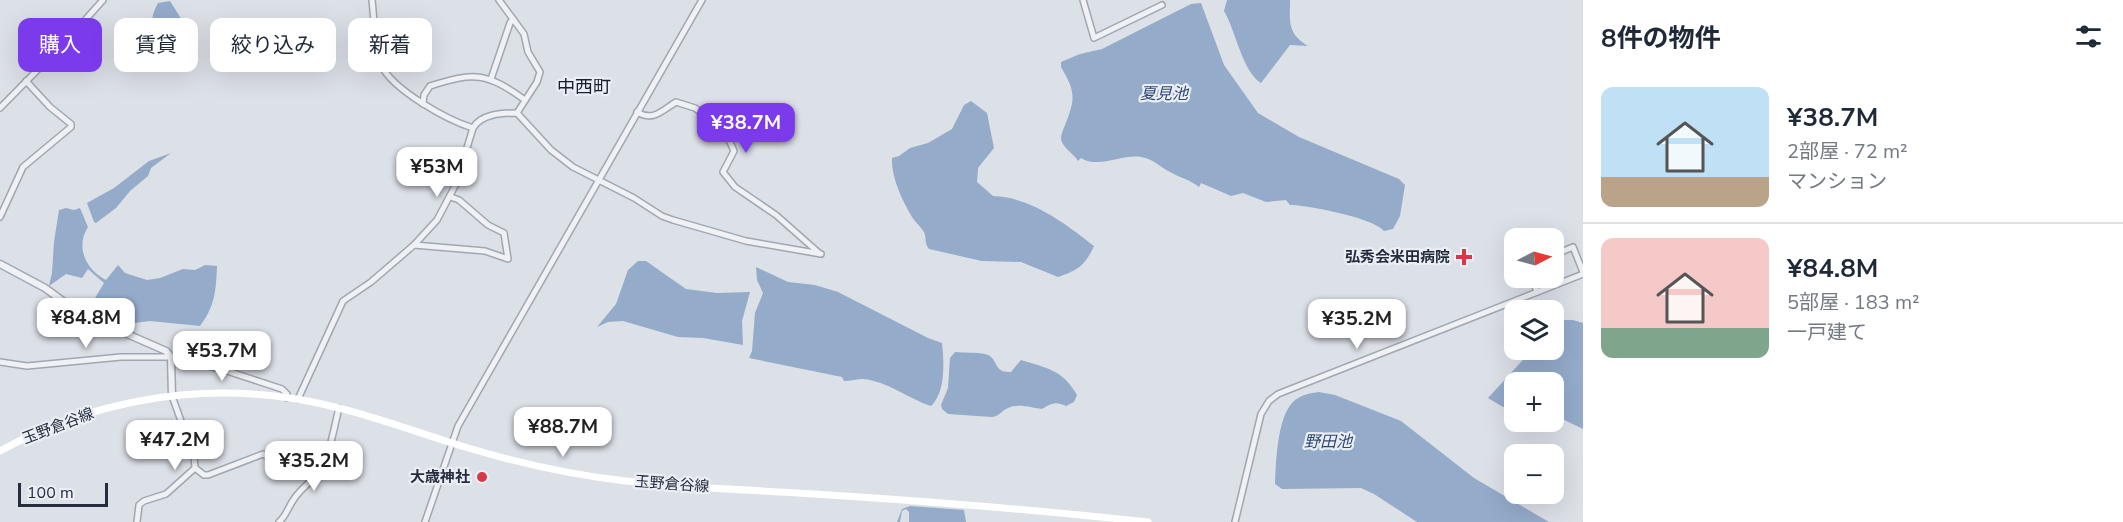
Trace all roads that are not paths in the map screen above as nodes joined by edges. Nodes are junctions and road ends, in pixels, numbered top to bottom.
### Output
1 (103, 0) edge
2 (372, 0) edge
3 (499, 0) edge
4 (702, 0) edge
5 (1083, 0) edge
6 (1162, 5) dead end
7 (513, 19) junction
8 (491, 79) junction
9 (26, 81) junction
10 (525, 100) junction
11 (423, 104) junction
12 (0, 108) edge
13 (637, 112) junction
14 (517, 113) junction
15 (473, 128) junction
16 (598, 180) junction
17 (451, 197) junction
18 (3, 202) edge
19 (0, 217) edge
20 (414, 245) junction
21 (1564, 251) edge
22 (0, 264) edge
23 (1583, 273) edge
24 (1536, 288) edge
25 (1537, 292) junction
26 (171, 357) junction
27 (0, 362) edge
28 (172, 396) junction
29 (287, 398) junction
30 (298, 399) junction
31 (339, 408) junction
32 (452, 443) junction
33 (0, 451) edge
34 (324, 462) junction
35 (195, 468) junction
36 (137, 522) edge
37 (279, 522) edge
38 (425, 522) edge
39 (1142, 522) edge
40 (1148, 522) edge
41 (1235, 522) edge

1 - 9 street
2 - 11 street
3 - 7 street
4 - 13 street
5 - 6 street
7 - 8 street
7 - 10 street
8 - 10 street
8 - 11 street
9 - 12 street
9 - 18 street
10 - 14 street
11 - 15 street
13 - 16 street
13 - 16 street
14 - 15 street
14 - 16 street
15 - 17 street
16 - 32 street
17 - 20 street
17 - 20 street
18 - 19 street
20 - 30 street
21 - 23 street
22 - 26 street
23 - 25 street
24 - 25 street
25 - 41 street
26 - 27 street
26 - 28 street
26 - 29 street
28 - 29 main road, 玉野倉谷線
28 - 33 main road, 玉野倉谷線
28 - 35 street
29 - 30 main road, 玉野倉谷線
30 - 31 main road, 玉野倉谷線
31 - 32 main road, 玉野倉谷線
31 - 34 street
32 - 38 street
32 - 39 main road, 玉野倉谷線
34 - 35 street
34 - 37 street
35 - 36 street
39 - 40 main road, 玉野倉谷線

